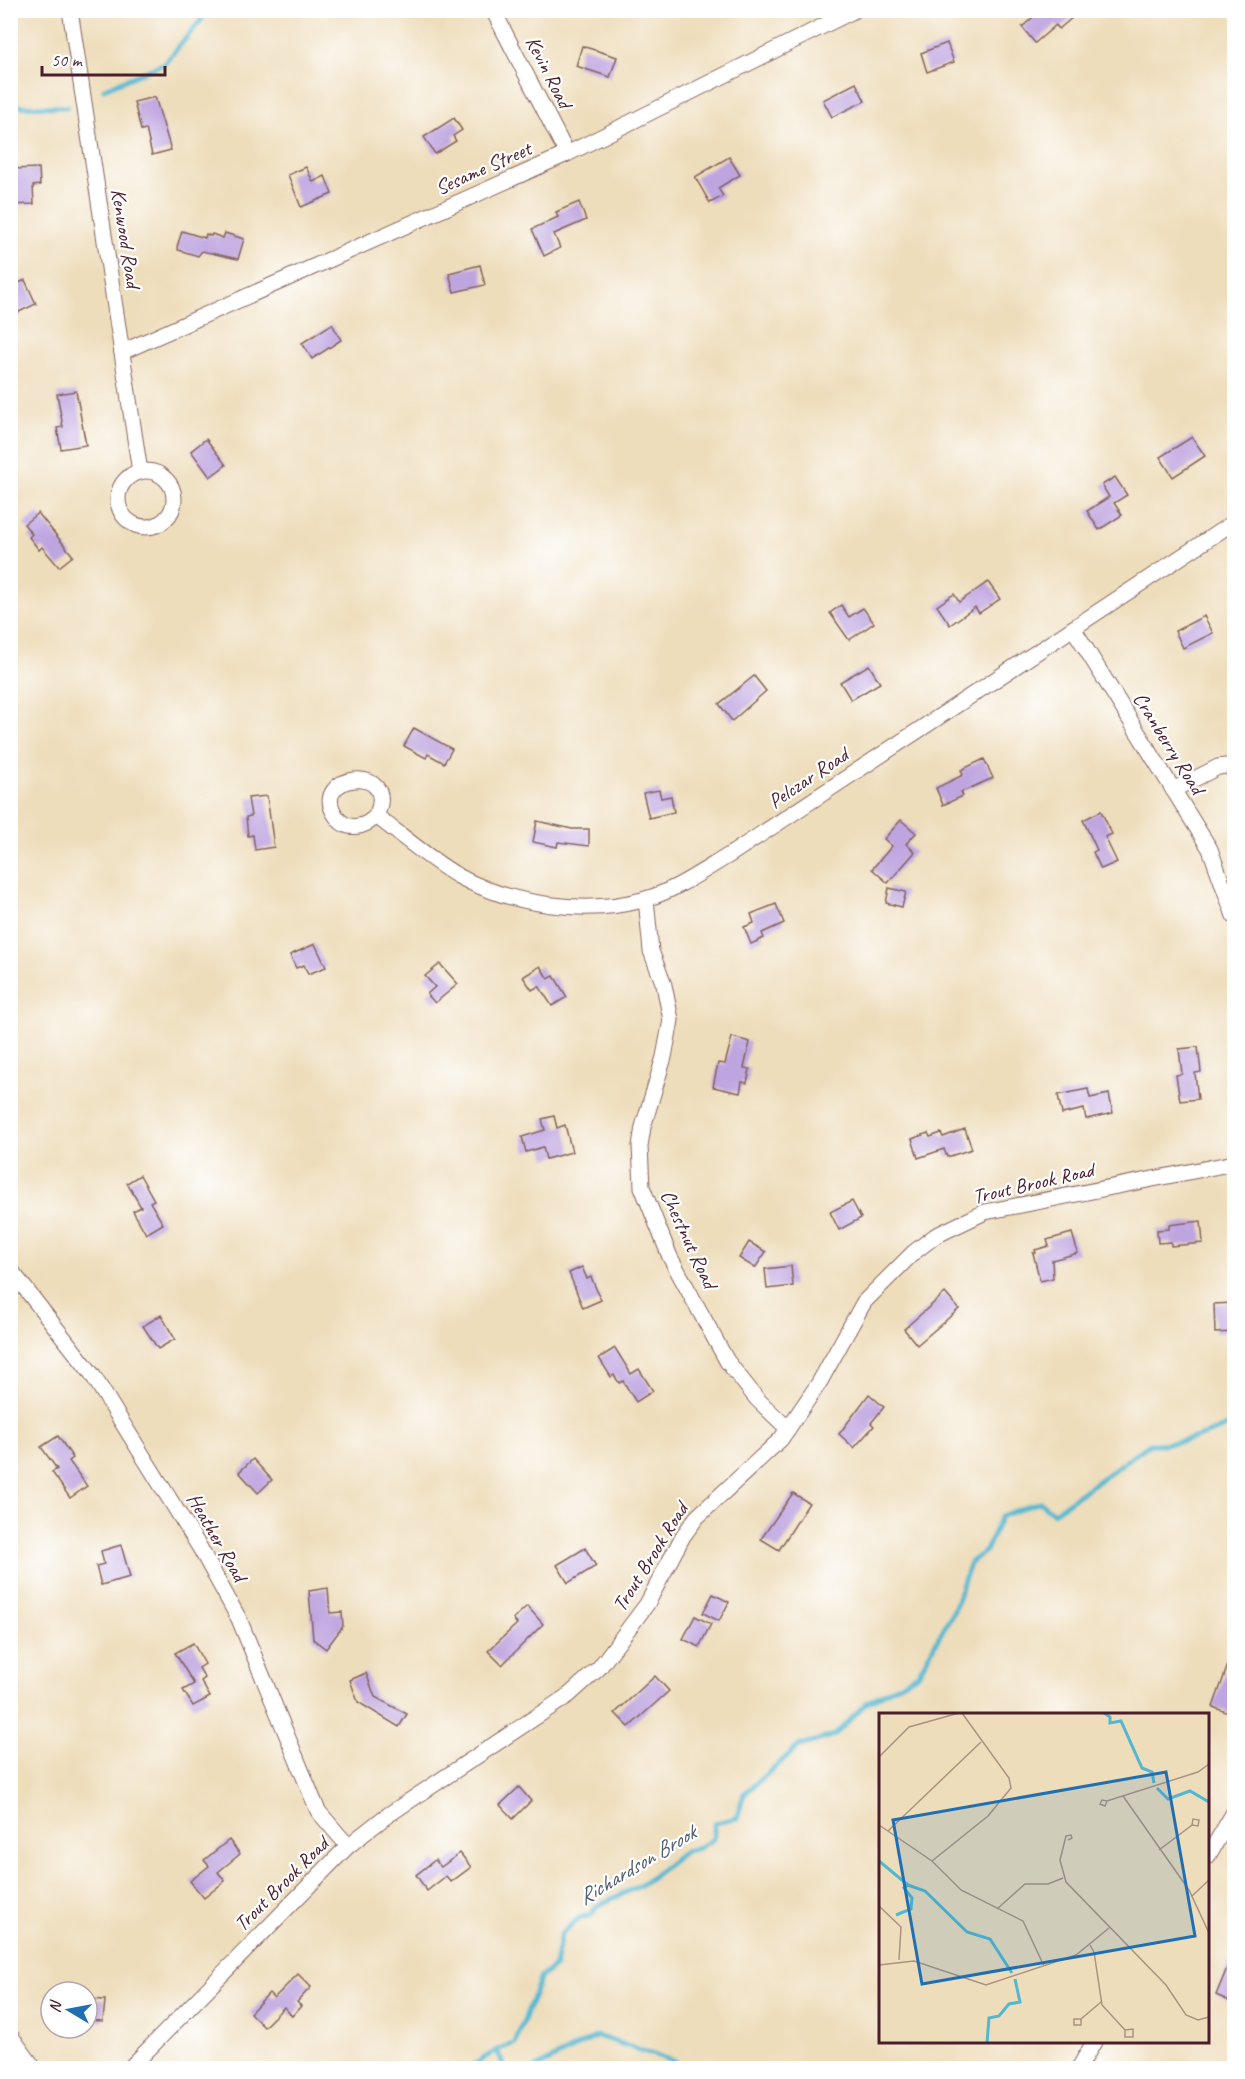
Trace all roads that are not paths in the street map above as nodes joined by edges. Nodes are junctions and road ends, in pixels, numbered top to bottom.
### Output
1 (70, 10) edge
2 (493, 10) edge
3 (855, 10) edge
4 (567, 154) junction
5 (122, 352) junction
6 (140, 472) dead end
7 (1234, 522) edge
8 (1073, 628) junction
9 (1234, 765) edge
10 (1173, 790) junction
11 (376, 816) dead end
12 (646, 899) junction
13 (1234, 916) edge
14 (1234, 1163) edge
15 (10, 1269) edge
16 (788, 1429) junction
17 (1234, 1812) edge
18 (348, 1846) junction
19 (1209, 1854) edge
20 (10, 2035) edge
21 (1093, 2043) edge
22 (34, 2068) edge
23 (130, 2068) edge
24 (1079, 2068) edge

1 - 5 street, Kenwood Road
2 - 4 street, Kevin Road
3 - 4 street, Sesame Street
4 - 5 street, Sesame Street
5 - 6 street, Kenwood Road
7 - 8 street, Pelczar Road
8 - 10 street, Cranberry Road
8 - 12 street, Pelczar Road
9 - 10 street
10 - 13 street, Cranberry Road
11 - 12 street, Pelczar Road
12 - 16 street, Chestnut Road
14 - 16 street, Trout Brook Road
15 - 18 street, Heather Road
16 - 18 street, Trout Brook Road
17 - 19 street
18 - 23 street, Trout Brook Road
20 - 22 street
21 - 24 street

